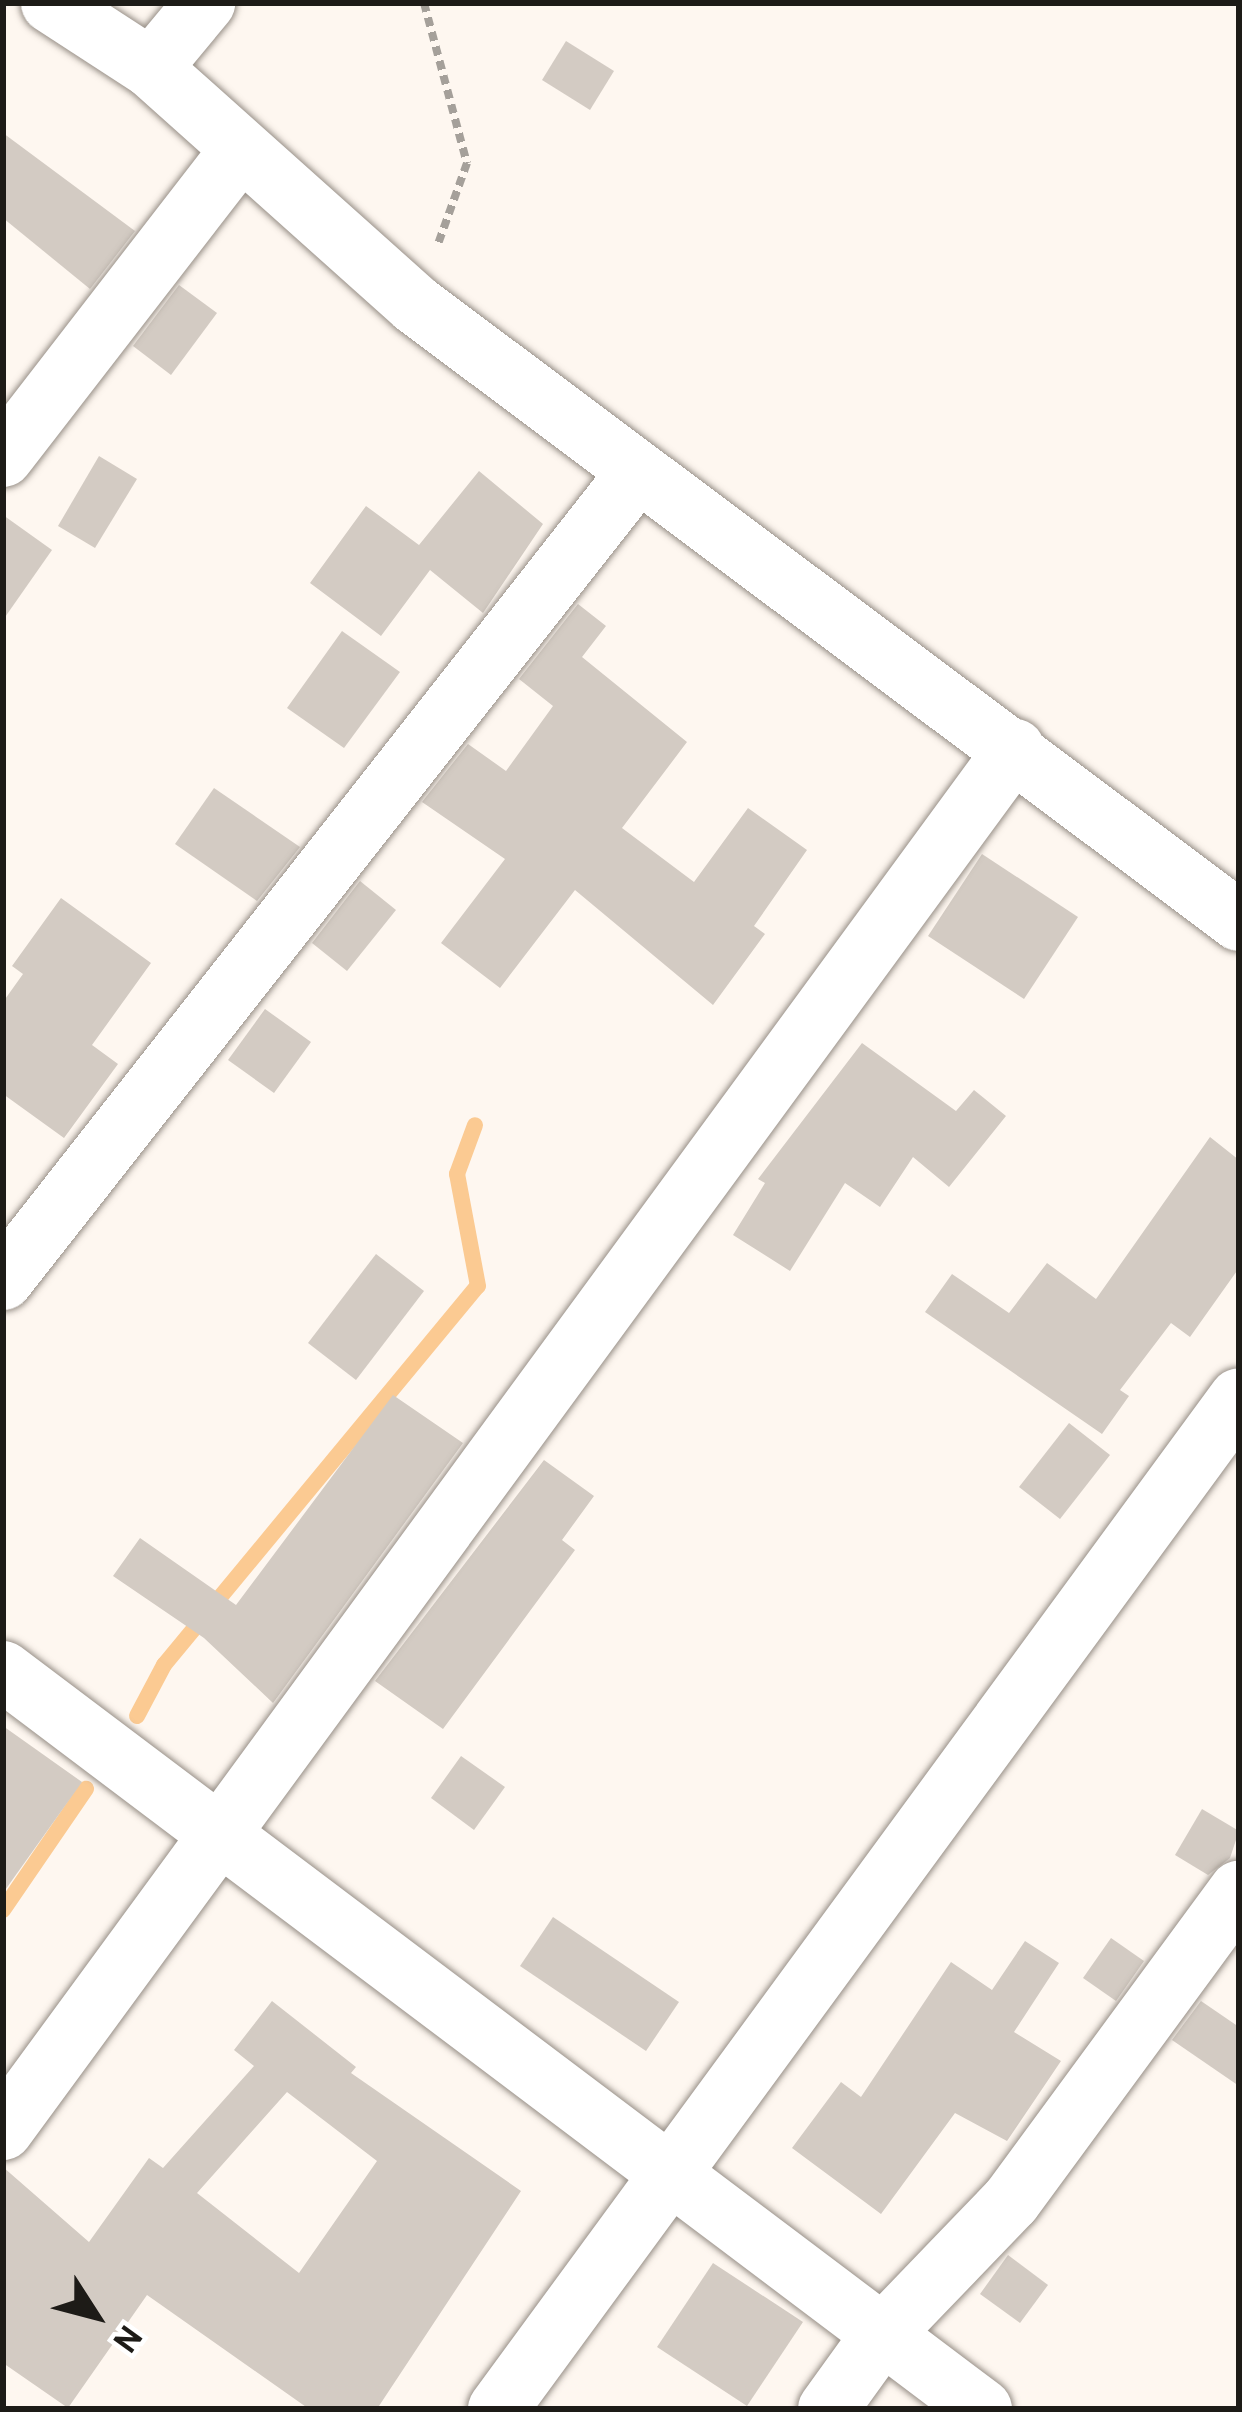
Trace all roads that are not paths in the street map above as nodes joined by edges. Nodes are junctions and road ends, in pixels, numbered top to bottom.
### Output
1 (51, 3) edge
2 (158, 3) edge
3 (205, 3) edge
4 (151, 68) junction
5 (238, 152) junction
6 (3, 458) edge
7 (637, 473) junction
8 (1016, 749) junction
9 (1239, 921) edge
10 (3, 1280) edge
11 (1239, 1398) edge
12 (3, 1670) edge
13 (216, 1828) junction
14 (1239, 1891) edge
15 (3, 2130) edge
16 (671, 2167) junction
17 (880, 2337) junction
18 (498, 2409) edge
19 (828, 2409) edge
20 (982, 2409) edge

1 - 4 street
2 - 4 street
3 - 4 street
4 - 5 street
5 - 6 street
5 - 7 street
7 - 8 street
7 - 10 street
8 - 9 street
8 - 13 street
11 - 16 street
12 - 13 street
13 - 15 street
13 - 16 street
14 - 17 street
16 - 17 street
16 - 18 street
17 - 19 street
17 - 20 street

